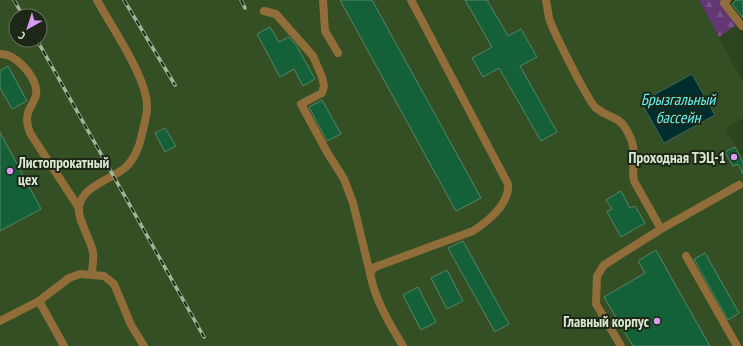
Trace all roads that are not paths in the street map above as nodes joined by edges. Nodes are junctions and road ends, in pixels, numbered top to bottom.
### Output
1 (97, 0) edge
2 (322, 0) edge
3 (411, 0) edge
4 (546, 0) edge
5 (727, 0) edge
6 (264, 11) dead end
7 (743, 25) edge
8 (338, 53) dead end
9 (0, 54) edge
10 (742, 185) edge
11 (78, 208) junction
12 (661, 229) junction
13 (686, 256) dead end
14 (370, 273) junction
15 (92, 274) junction
16 (39, 301) junction
17 (0, 321) edge
18 (64, 346) edge
19 (144, 346) edge
20 (403, 346) edge
21 (621, 346) edge
22 (737, 346) edge

1 - 11 lane
2 - 8 lane
3 - 14 lane
4 - 12 lane
5 - 7 lane
6 - 14 lane
9 - 11 lane
10 - 12 lane
11 - 15 lane
12 - 21 lane
13 - 22 lane
14 - 20 lane
15 - 16 lane
15 - 19 lane
16 - 17 lane
16 - 18 lane

